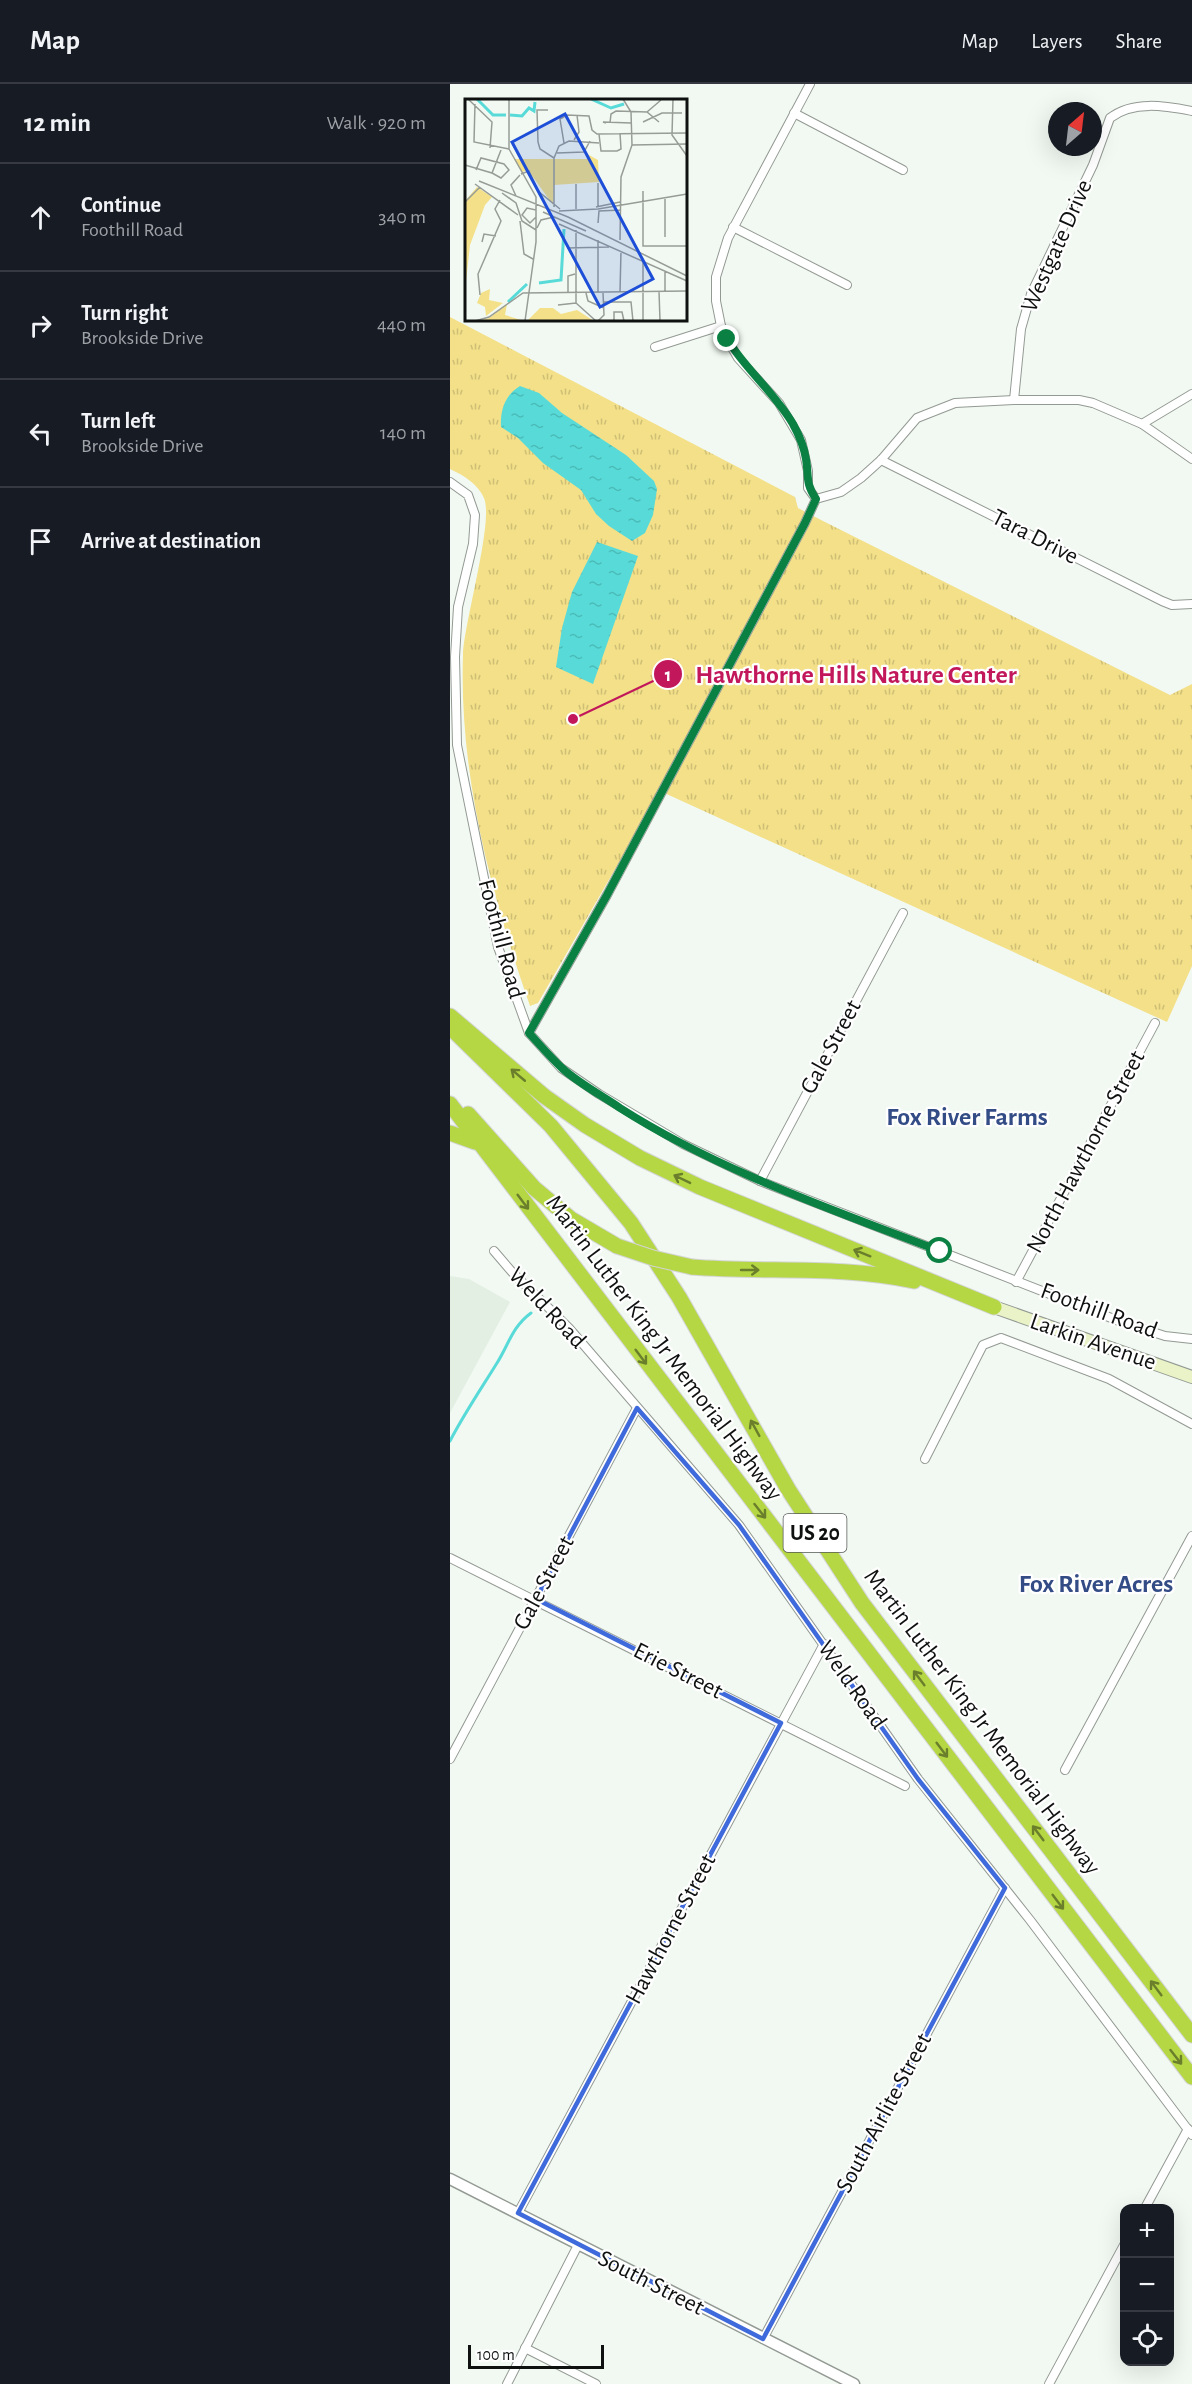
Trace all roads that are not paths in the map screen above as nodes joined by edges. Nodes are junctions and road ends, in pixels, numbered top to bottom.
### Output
1 (810, 84) edge
2 (1192, 111) edge
3 (794, 113) junction
4 (903, 170) dead end
5 (733, 227) junction
6 (848, 285) dead end
7 (721, 326) junction
8 (656, 347) dead end
9 (1192, 394) edge
10 (1014, 400) junction
11 (1142, 424) junction
12 (1192, 459) edge
13 (880, 460) junction
14 (450, 483) edge
15 (816, 499) junction
16 (1192, 604) edge
17 (903, 913) dead end
18 (450, 1016) edge
19 (1155, 1023) dead end
20 (450, 1027) edge
21 (529, 1033) junction
22 (450, 1094) edge
23 (450, 1104) edge
24 (450, 1112) edge
25 (450, 1133) edge
26 (475, 1142) junction
27 (503, 1176) junction
28 (760, 1181) junction
29 (494, 1251) dead end
30 (1017, 1282) junction
31 (994, 1307) junction
32 (1192, 1339) edge
33 (1192, 1377) edge
34 (637, 1408) junction
35 (1192, 1424) edge
36 (925, 1459) dead end
37 (1192, 1536) edge
38 (450, 1558) edge
39 (536, 1599) junction
40 (824, 1644) junction
41 (781, 1723) junction
42 (450, 1759) edge
43 (1065, 1770) dead end
44 (905, 1786) dead end
45 (1005, 1888) junction
46 (1192, 2034) edge
47 (1192, 2077) edge
48 (1190, 2132) edge
49 (450, 2179) edge
50 (1146, 2204) edge
51 (518, 2213) junction
52 (578, 2245) junction
53 (1120, 2254) edge
54 (763, 2339) junction
55 (525, 2348) junction
56 (507, 2384) edge
57 (596, 2384) edge
58 (854, 2384) edge
59 (1049, 2384) edge

1 - 3 street
2 - 10 street, Westgate Drive
3 - 4 street
3 - 5 street
5 - 6 street
5 - 7 street
7 - 8 street
7 - 15 street
9 - 11 street
10 - 11 street
10 - 13 street
11 - 12 street
13 - 15 street
13 - 16 street, Tara Drive
14 - 21 street, Foothill Road
15 - 21 street
17 - 28 street, Gale Street
31 -> 18 highway
19 - 30 street, North Hawthorne Street
46 -> 20 highway, Martin Luther King Jr Memorial Highway / US 20
21 - 28 street, Foothill Road
22 -> 31 highway, bridge
23 - 27 highway, Martin Luther King Jr Memorial Highway / US 20
24 - 26 highway
25 - 26 highway
26 - 27 highway
27 -> 47 highway, Martin Luther King Jr Memorial Highway / US 20
28 - 30 street, Foothill Road
29 - 34 street, Weld Road
30 - 32 street, Foothill Road
31 - 33 main road, Larkin Avenue
34 - 39 street, Gale Street
34 - 40 street, Weld Road
35 - 36 street
37 - 43 street
38 - 39 street, Erie Street
39 - 41 street, Erie Street
39 - 42 street, Gale Street
40 - 41 street, Hawthorne Street
40 - 45 street, Weld Road
41 - 44 street, Erie Street
41 - 51 street, Hawthorne Street
45 - 48 street, Weld Road
45 - 54 street, South Airlite Street
48 - 50 street
49 - 51 street, South Street
51 - 52 street, South Street
52 - 54 street, South Street
52 - 55 street
53 - 59 street
54 - 58 street, South Street
55 - 56 street
55 - 57 street

